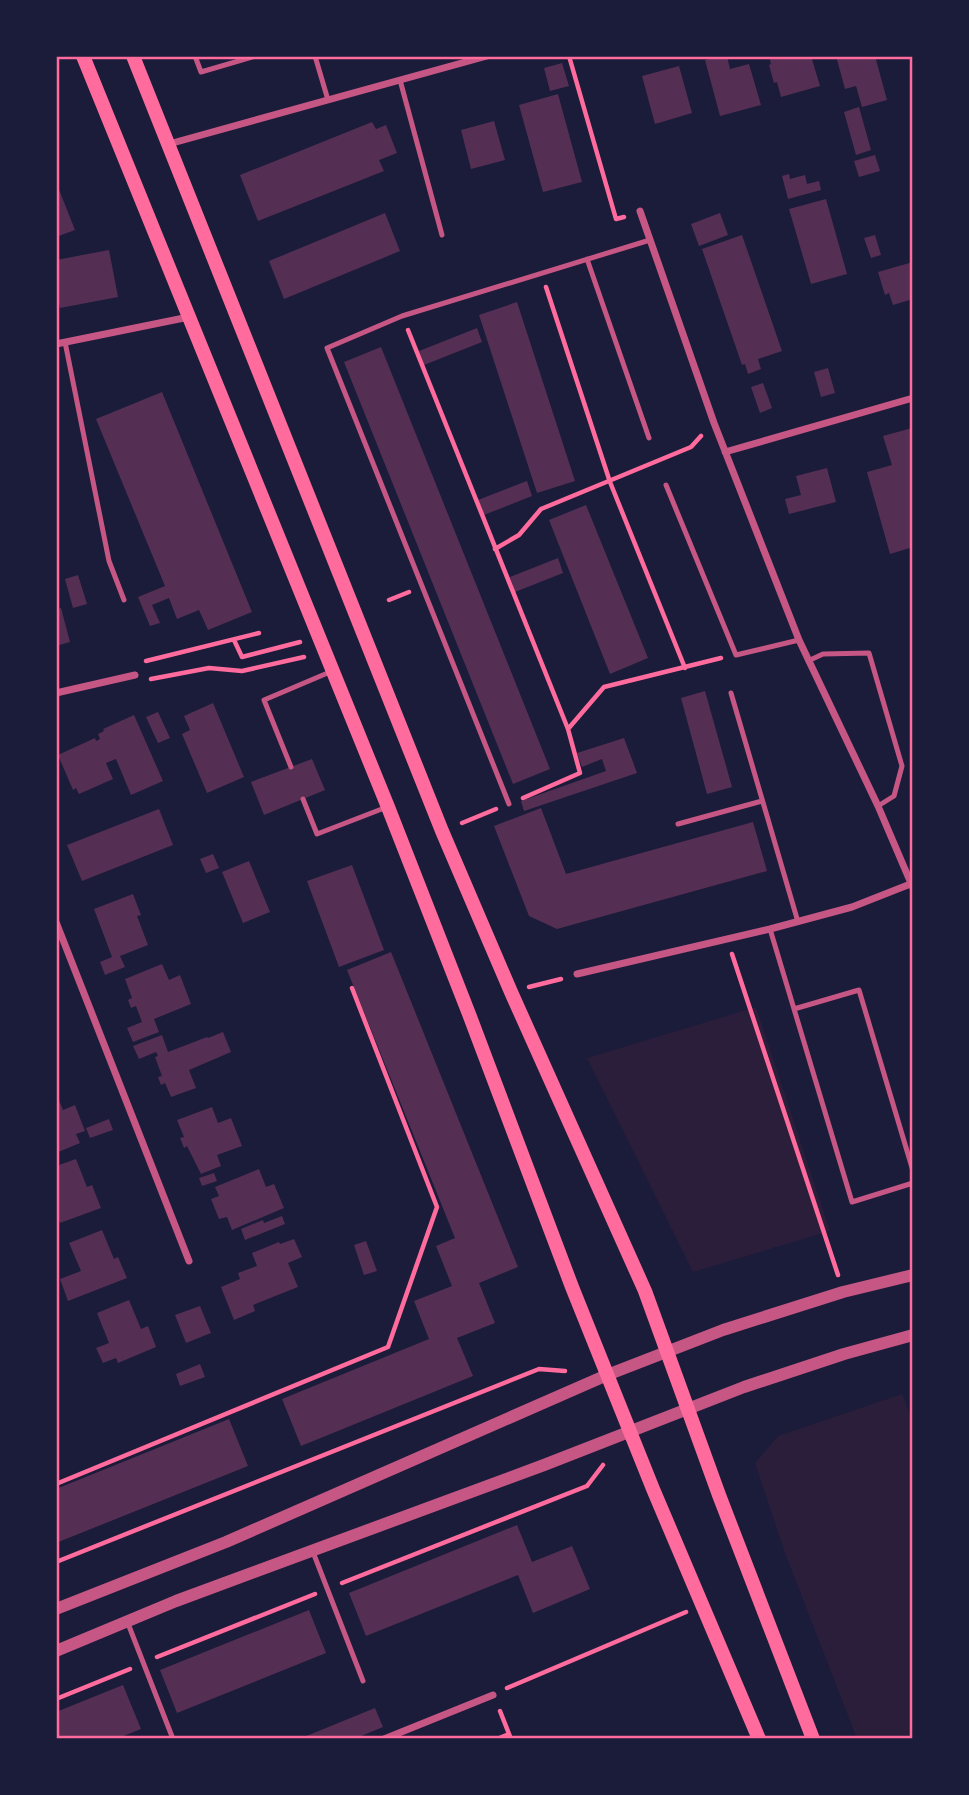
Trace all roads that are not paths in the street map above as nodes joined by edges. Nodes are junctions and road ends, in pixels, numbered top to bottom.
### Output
1 (83, 56) edge
2 (133, 56) edge
3 (195, 56) edge
4 (256, 56) edge
5 (315, 56) edge
6 (487, 56) edge
7 (400, 80) junction
8 (328, 100) junction
9 (169, 144) junction
10 (640, 211) road end
11 (442, 235) dead end
12 (650, 240) junction
13 (587, 259) junction
14 (189, 317) junction
15 (65, 342) junction
16 (56, 344) edge
17 (913, 398) edge
18 (649, 438) road end
19 (725, 452) junction
20 (666, 485) dead end
21 (124, 600) dead end
22 (799, 640) junction
23 (808, 661) junction
24 (333, 671) junction
25 (135, 675) road end
26 (56, 693) edge
27 (731, 693) dead end
28 (291, 767) dead end
29 (303, 799) dead end
30 (762, 801) junction
31 (509, 804) road end
32 (878, 806) junction
33 (388, 807) junction
34 (678, 824) dead end
35 (912, 885) edge
36 (56, 922) edge
37 (798, 922) junction
38 (770, 929) junction
39 (577, 974) road end
40 (794, 1009) junction
41 (913, 1171) edge
42 (913, 1183) edge
43 (189, 1261) dead end
44 (913, 1275) edge
45 (913, 1335) edge
46 (667, 1352) junction
47 (607, 1375) junction
48 (687, 1409) junction
49 (630, 1431) junction
50 (313, 1552) junction
51 (56, 1609) edge
52 (127, 1621) junction
53 (56, 1651) edge
54 (363, 1681) dead end
55 (493, 1695) road end
56 (173, 1739) edge
57 (384, 1739) edge
58 (759, 1739) edge
59 (813, 1739) edge

1 - 14 main road
2 - 9 main road
3 - 4 lane
5 - 8 lane
6 - 7 street
7 - 8 street
7 - 11 lane
8 - 9 street
9 - 46 main road
10 - 12 street
12 - 13 lane
12 - 19 street
13 - 18 lane
13 - 31 lane
14 - 15 street
14 - 24 main road
15 - 16 street
15 - 21 lane
17 - 19 street
19 - 22 street
20 - 22 lane
22 - 23 street
23 - 32 street
23 - 32 lane
24 - 28 lane
24 - 33 main road
25 - 26 street
27 - 30 lane
29 - 33 lane
30 - 34 lane
30 - 37 lane
32 - 35 street
33 - 47 main road
35 - 37 street
36 - 43 street
37 - 38 street
38 - 39 street
38 - 40 lane
40 - 41 lane
40 - 42 lane
44 - 46 street
45 - 48 street
46 - 47 street
46 - 48 main road
47 - 49 main road
47 - 51 street
48 - 49 street
48 - 59 main road
49 - 50 street
49 - 58 main road
50 - 52 street
50 - 54 lane
52 - 53 street
52 - 56 lane
55 - 57 street

